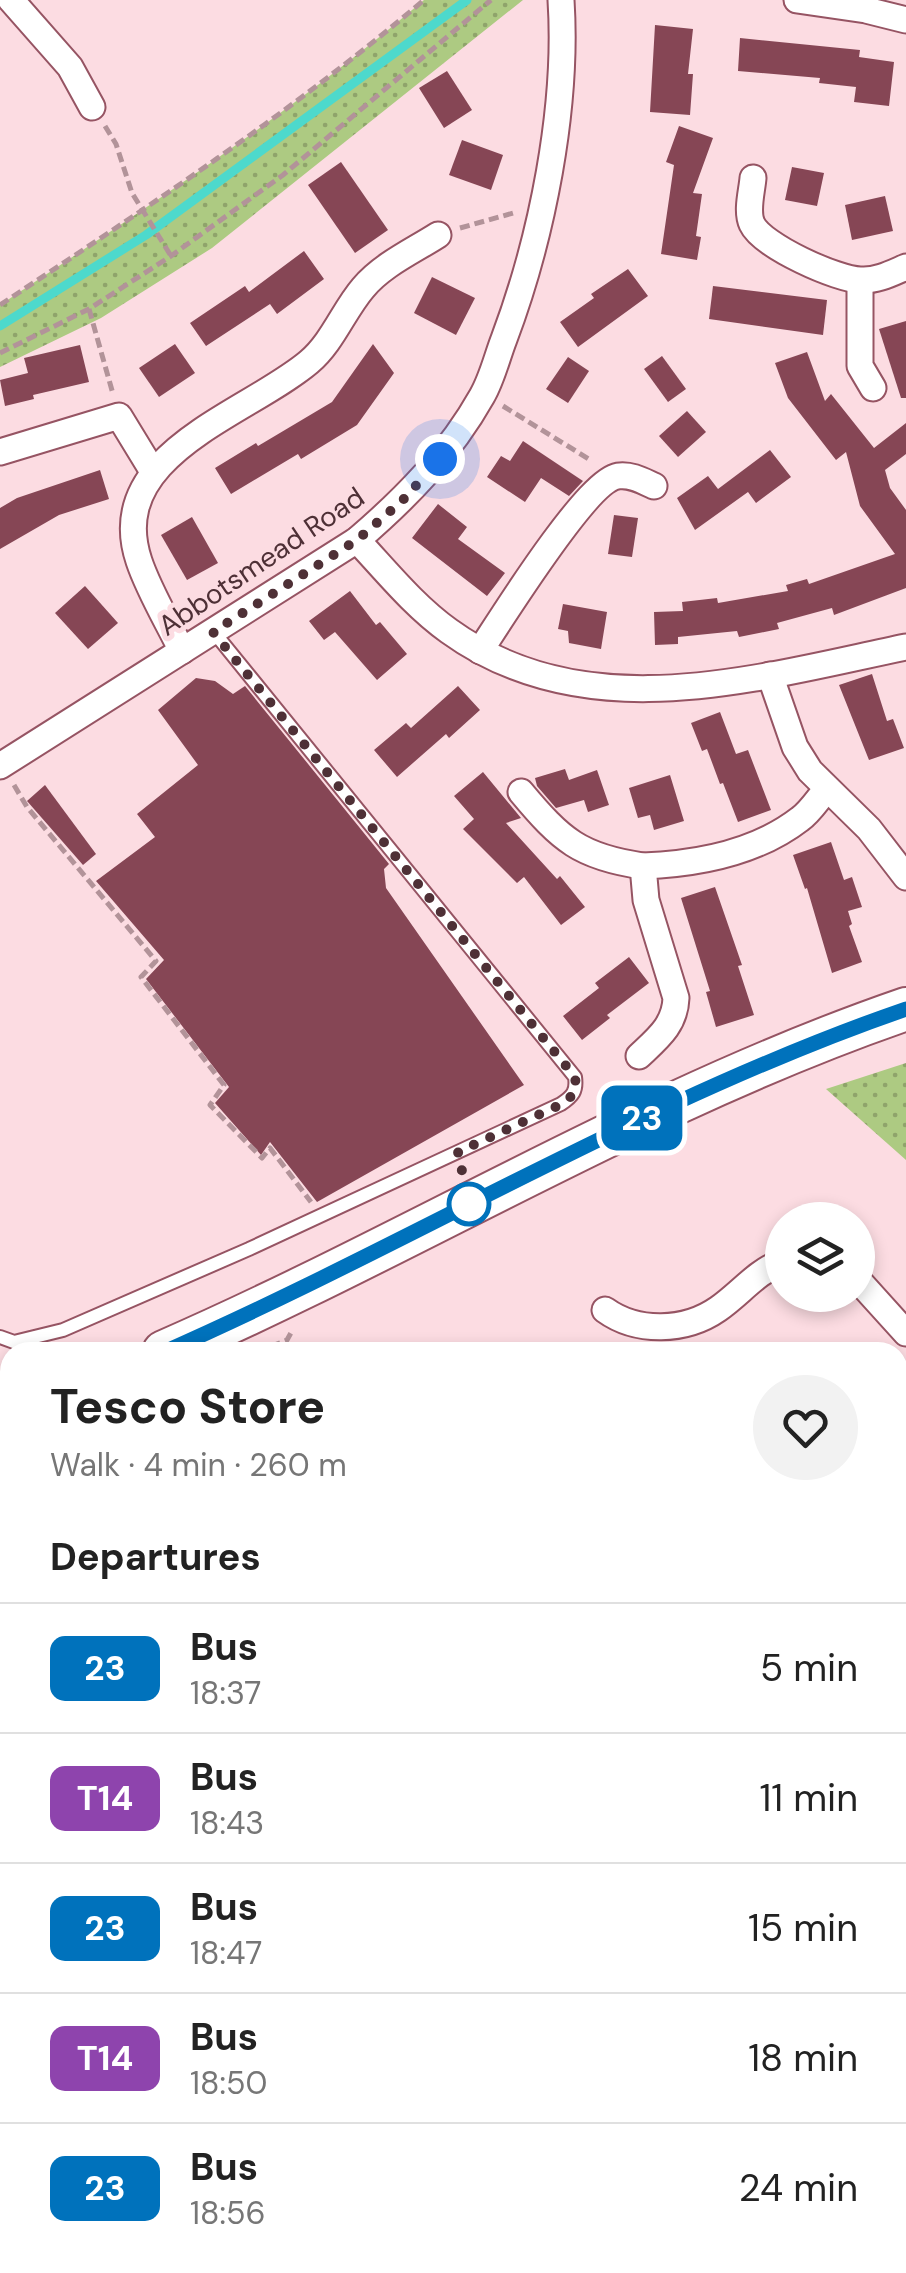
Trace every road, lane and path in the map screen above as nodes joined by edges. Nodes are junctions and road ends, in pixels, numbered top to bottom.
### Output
1 (11, 0) edge
2 (424, 0) edge
3 (491, 0) edge
4 (561, 0) edge
5 (798, 0) edge
6 (867, 5) edge
7 (906, 20) edge
8 (92, 107) joint
9 (753, 178) dead end
10 (540, 206) junction
11 (143, 211) junction
12 (438, 235) joint
13 (170, 256) junction
14 (906, 267) edge
15 (860, 280) junction
16 (0, 305) edge
17 (89, 309) junction
18 (0, 354) edge
19 (873, 388) dead end
20 (484, 394) junction
21 (120, 416) junction
22 (0, 452) edge
23 (152, 470) junction
24 (634, 479) joint
25 (357, 540) junction
26 (213, 632) junction
27 (906, 647) edge
28 (480, 650) junction
29 (182, 651) junction
30 (770, 675) junction
31 (1, 766) edge
32 (826, 790) junction
33 (520, 792) dead end
34 (644, 866) junction
35 (906, 877) edge
36 (906, 1008) edge
37 (640, 1056) dead end
38 (321, 1216) junction
39 (765, 1268) edge
40 (875, 1299) edge
41 (605, 1310) dead end
42 (906, 1333) edge
43 (0, 1337) edge
44 (184, 1342) edge

1 - 8 street
2 - 11 path
3 - 13 path
4 - 10 street, Abbotsmead Road
5 - 6 street
6 - 7 street
8 - 11 path
9 - 15 street
10 - 12 path
10 - 20 street, Abbotsmead Road
11 - 13 path
11 - 16 path
12 - 23 street
13 - 17 path
14 - 15 street
15 - 19 street
17 - 18 path
17 - 21 path
20 - 24 path
20 - 25 street, Abbotsmead Road
21 - 22 street
21 - 23 street
23 - 29 street
24 - 28 street
25 - 26 street, Abbotsmead Road
25 - 28 street
26 - 29 street, Abbotsmead Road
26 - 38 lane
27 - 30 street
28 - 30 street
29 - 31 street, Abbotsmead Road
30 - 32 street
31 - 38 path
32 - 34 street
32 - 35 street
33 - 34 street
34 - 37 street
36 - 44 highway
38 - 43 lane
39 - 41 street
40 - 42 street

